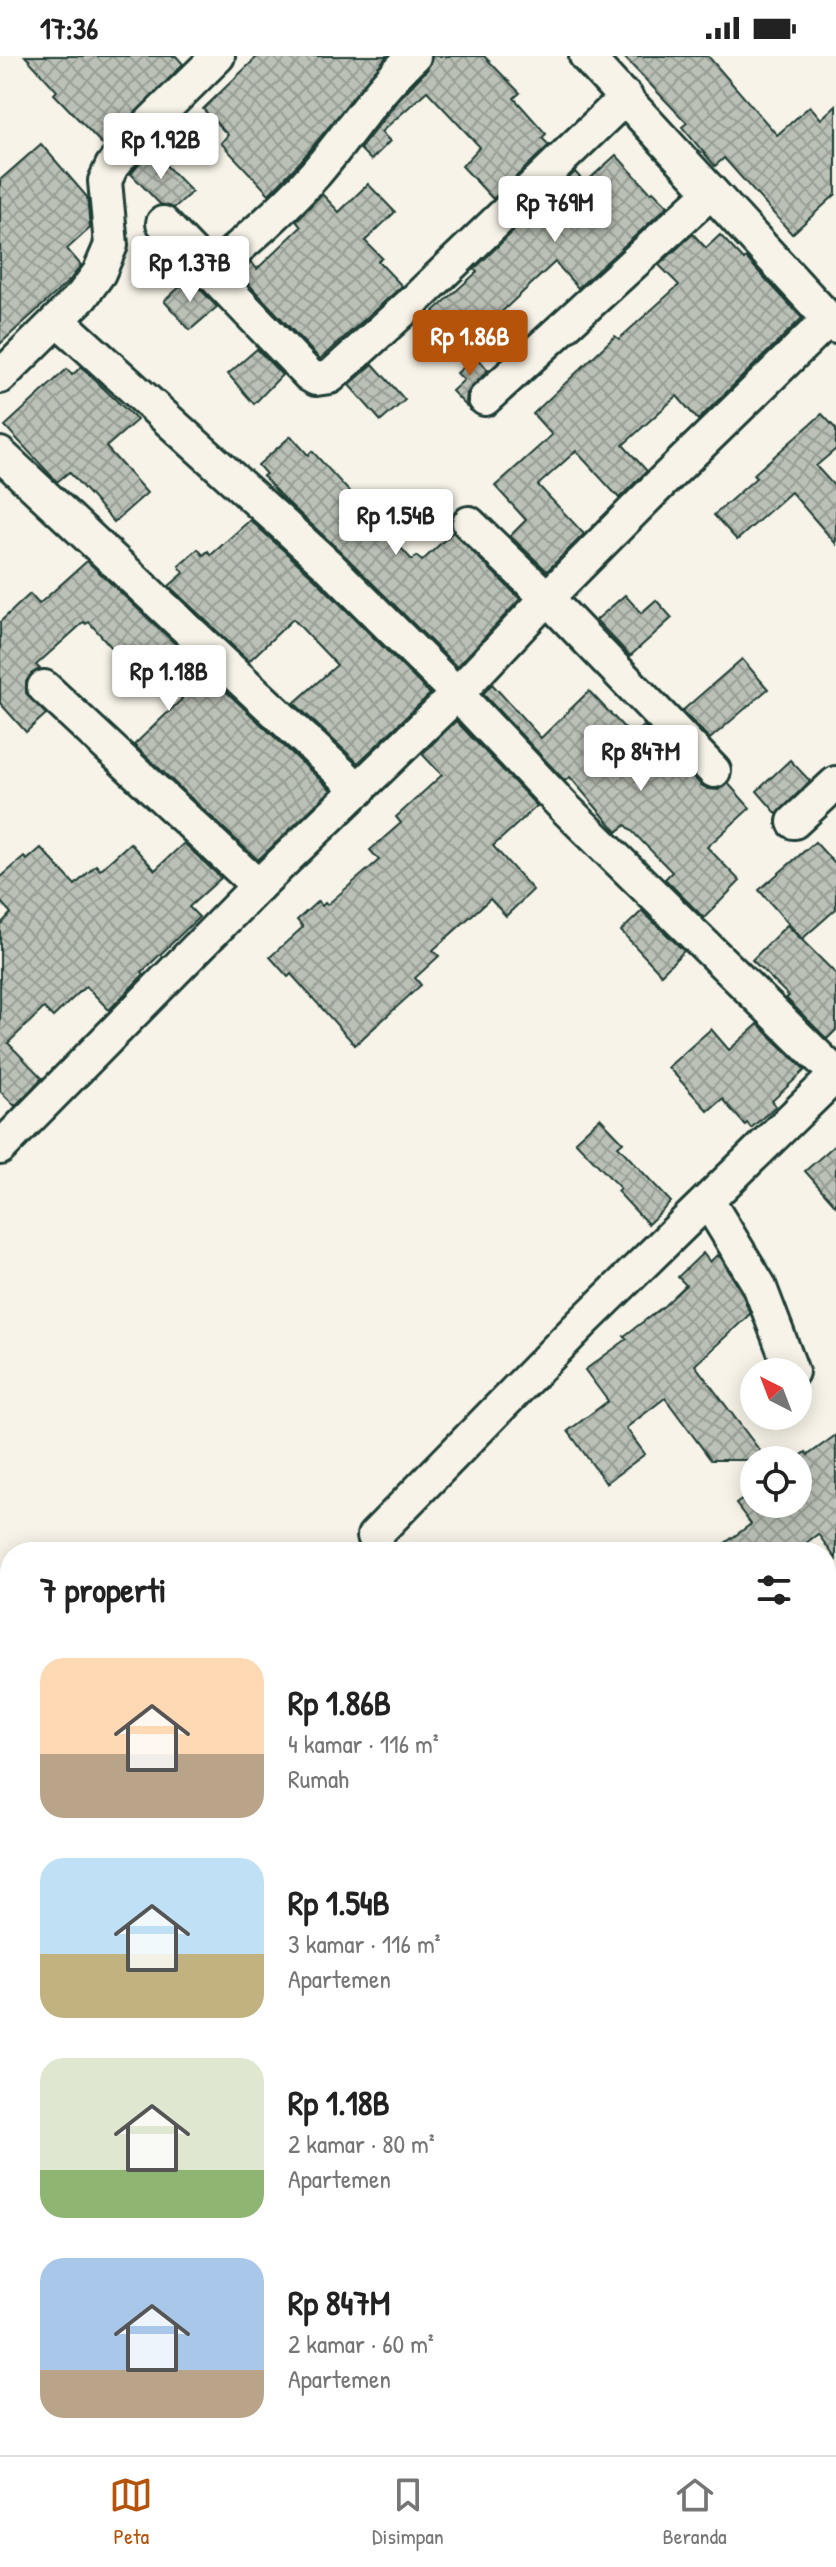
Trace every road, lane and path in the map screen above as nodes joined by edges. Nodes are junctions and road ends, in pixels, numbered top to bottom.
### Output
1 (218, 56) edge
2 (414, 56) edge
3 (586, 56) edge
4 (626, 97) junction
5 (711, 192) junction
6 (163, 223) dead end
7 (209, 273) junction
8 (58, 320) junction
9 (833, 323) edge
10 (0, 377) edge
11 (485, 399) dead end
12 (0, 454) edge
13 (469, 523) dead end
14 (547, 598) junction
15 (44, 687) dead end
16 (457, 694) junction
17 (714, 771) dead end
18 (836, 783) edge
19 (359, 790) junction
20 (794, 822) dead end
21 (258, 886) junction
22 (836, 1074) edge
23 (0, 1148) edge
24 (708, 1201) junction
25 (787, 1358) edge
26 (374, 1536) dead end

1 - 8 street
2 - 7 street
3 - 4 street
4 - 5 street
4 - 7 street
5 - 9 street
5 - 11 street
6 - 7 street
8 - 10 street
8 - 16 street
9 - 14 street
12 - 19 street
13 - 14 street
14 - 16 street
14 - 17 street
15 - 21 street
16 - 19 street
16 - 22 street
18 - 20 street
19 - 21 street
21 - 23 street
22 - 24 street
24 - 25 street
24 - 26 street

